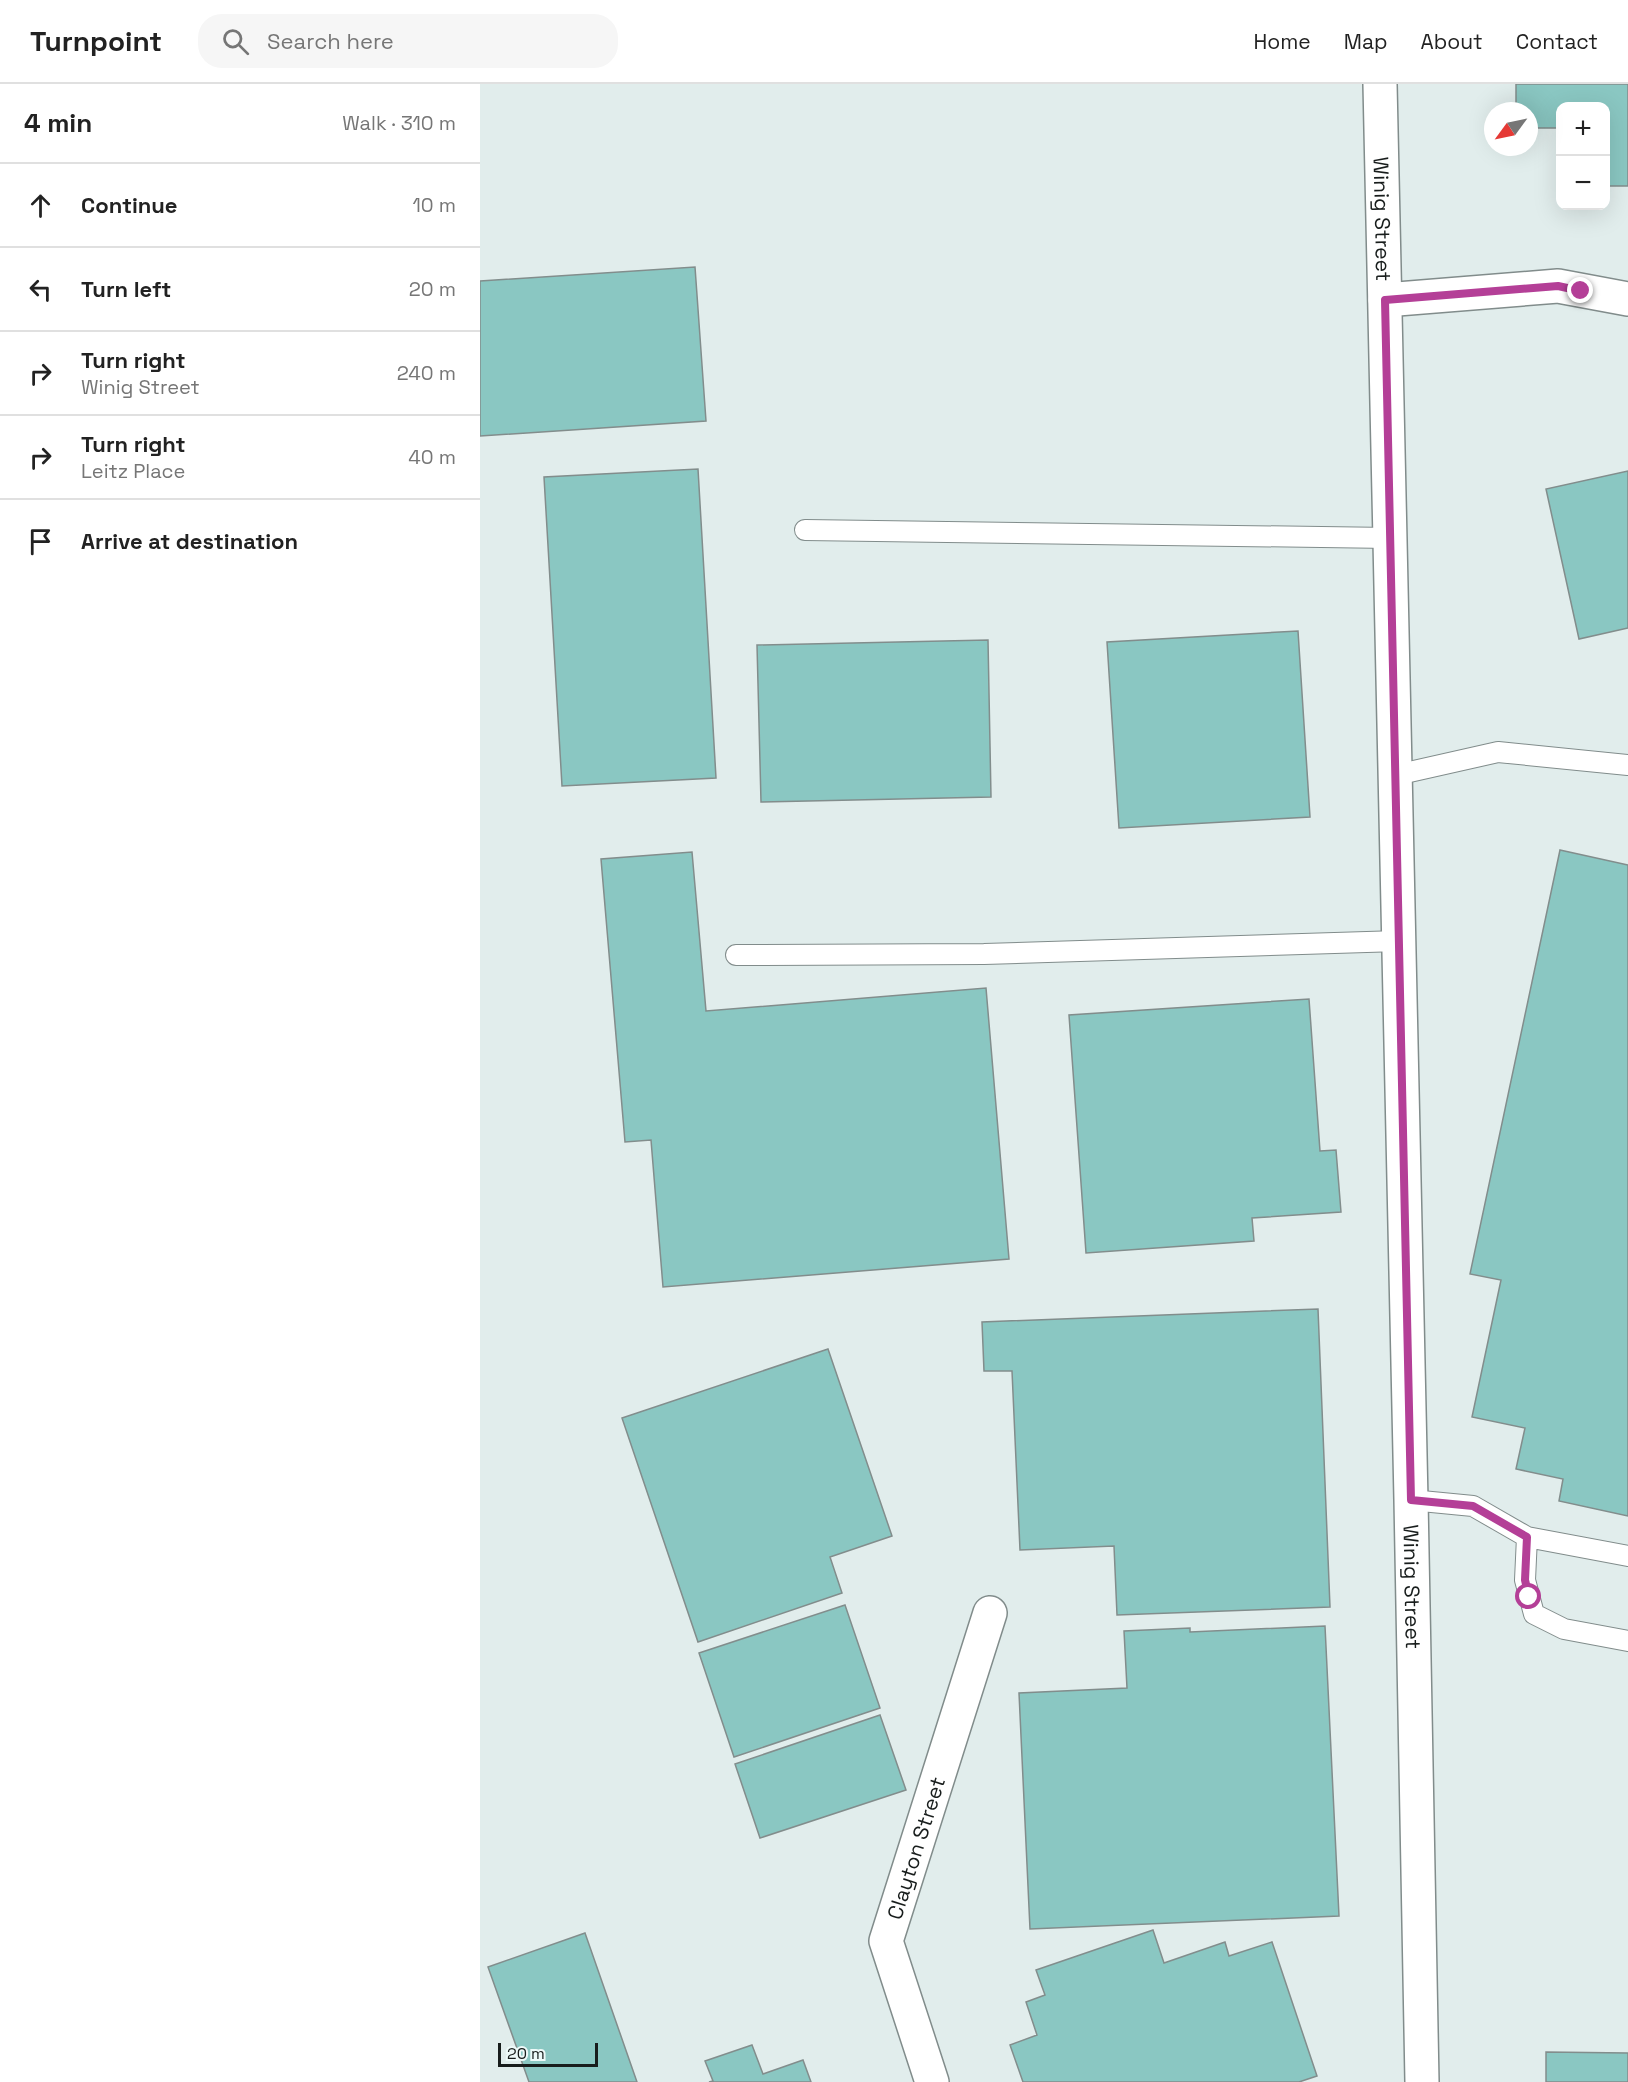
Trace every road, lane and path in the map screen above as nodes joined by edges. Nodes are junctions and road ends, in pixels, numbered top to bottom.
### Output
1 (1380, 84) edge
2 (1628, 299) edge
3 (1385, 300) junction
4 (805, 530) dead end
5 (1390, 538) junction
6 (1628, 765) edge
7 (1396, 775) junction
8 (1399, 941) junction
9 (736, 955) dead end
10 (1411, 1500) junction
11 (1527, 1537) junction
12 (1628, 1556) edge
13 (990, 1613) dead end
14 (1628, 1641) edge
15 (932, 2082) edge
16 (1422, 2082) edge

1 - 3 street, Winig Street
2 - 3 street
3 - 5 street, Winig Street
4 - 5 lane
5 - 7 street, Winig Street
6 - 7 lane
7 - 8 street, Winig Street
8 - 9 lane
8 - 10 street, Winig Street
10 - 11 lane
10 - 16 street, Winig Street
11 - 12 lane
11 - 14 lane
13 - 15 street, Clayton Street

